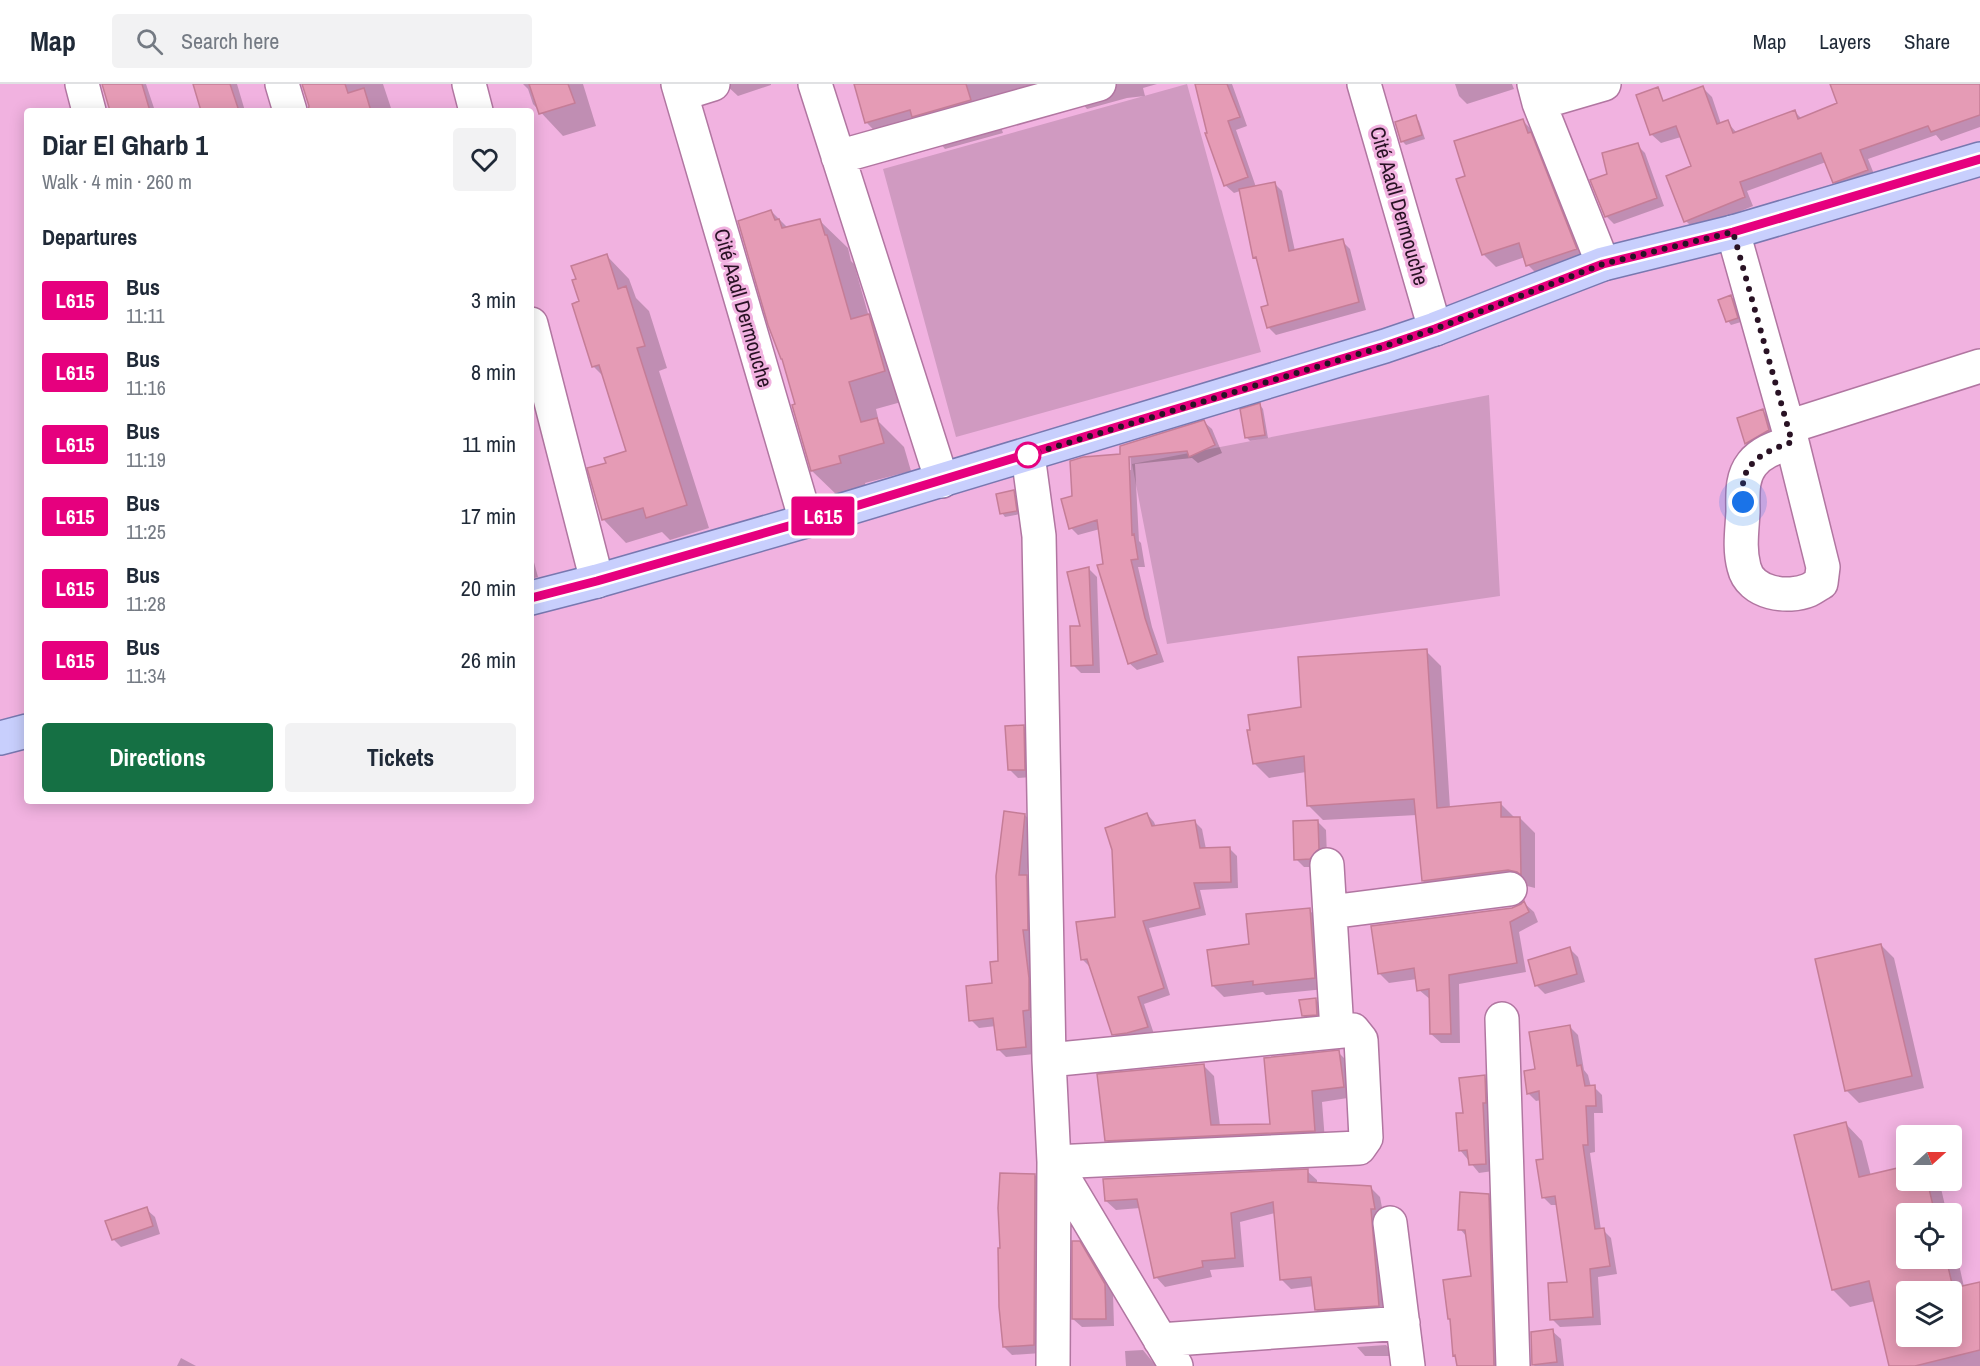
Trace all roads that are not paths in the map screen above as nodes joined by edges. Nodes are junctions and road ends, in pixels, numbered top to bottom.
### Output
1 (82, 84) edge
2 (282, 84) edge
3 (469, 84) edge
4 (713, 84) edge
5 (815, 84) edge
6 (1099, 84) edge
7 (1364, 84) edge
8 (1604, 84) edge
9 (680, 89) edge
10 (1537, 93) edge
11 (88, 108) edge
12 (289, 108) edge
13 (475, 108) edge
14 (838, 157) junction
15 (1980, 159) edge
16 (1733, 232) junction
17 (1603, 264) junction
18 (1435, 329) junction
19 (534, 336) edge
20 (1980, 366) edge
21 (1028, 455) junction
22 (942, 481) junction
23 (806, 521) junction
24 (597, 581) junction
25 (534, 597) edge
26 (24, 732) edge
27 (0, 738) edge
28 (1327, 865) dead end
29 (1510, 889) dead end
30 (1330, 912) junction
31 (1502, 1019) dead end
32 (1337, 1030) junction
33 (1049, 1060) junction
34 (1054, 1162) junction
35 (1390, 1223) dead end
36 (1403, 1323) junction
37 (1168, 1353) edge
38 (1053, 1366) edge
39 (1408, 1366) edge
40 (1513, 1366) edge

1 - 11 street
2 - 12 street
3 - 13 street
4 - 9 street, Cité Aadl Dermouche
5 - 14 street
6 - 14 street
7 - 18 street, Cité Aadl Dermouche
8 - 10 street
9 - 23 street, Cité Aadl Dermouche
10 - 17 street
14 - 22 street
15 - 16 main road
16 - 17 main road
16 - 20 street
17 - 18 main road
18 - 21 main road
19 - 24 street
21 - 22 main road
21 - 33 street
22 - 23 main road
23 - 24 main road
24 - 25 main road
26 - 27 main road
28 - 30 street
29 - 30 street
30 - 32 street
31 - 40 street
32 - 33 street
32 - 34 street
33 - 34 street
34 - 37 street
34 - 38 street
35 - 36 street
36 - 37 street
36 - 39 street

